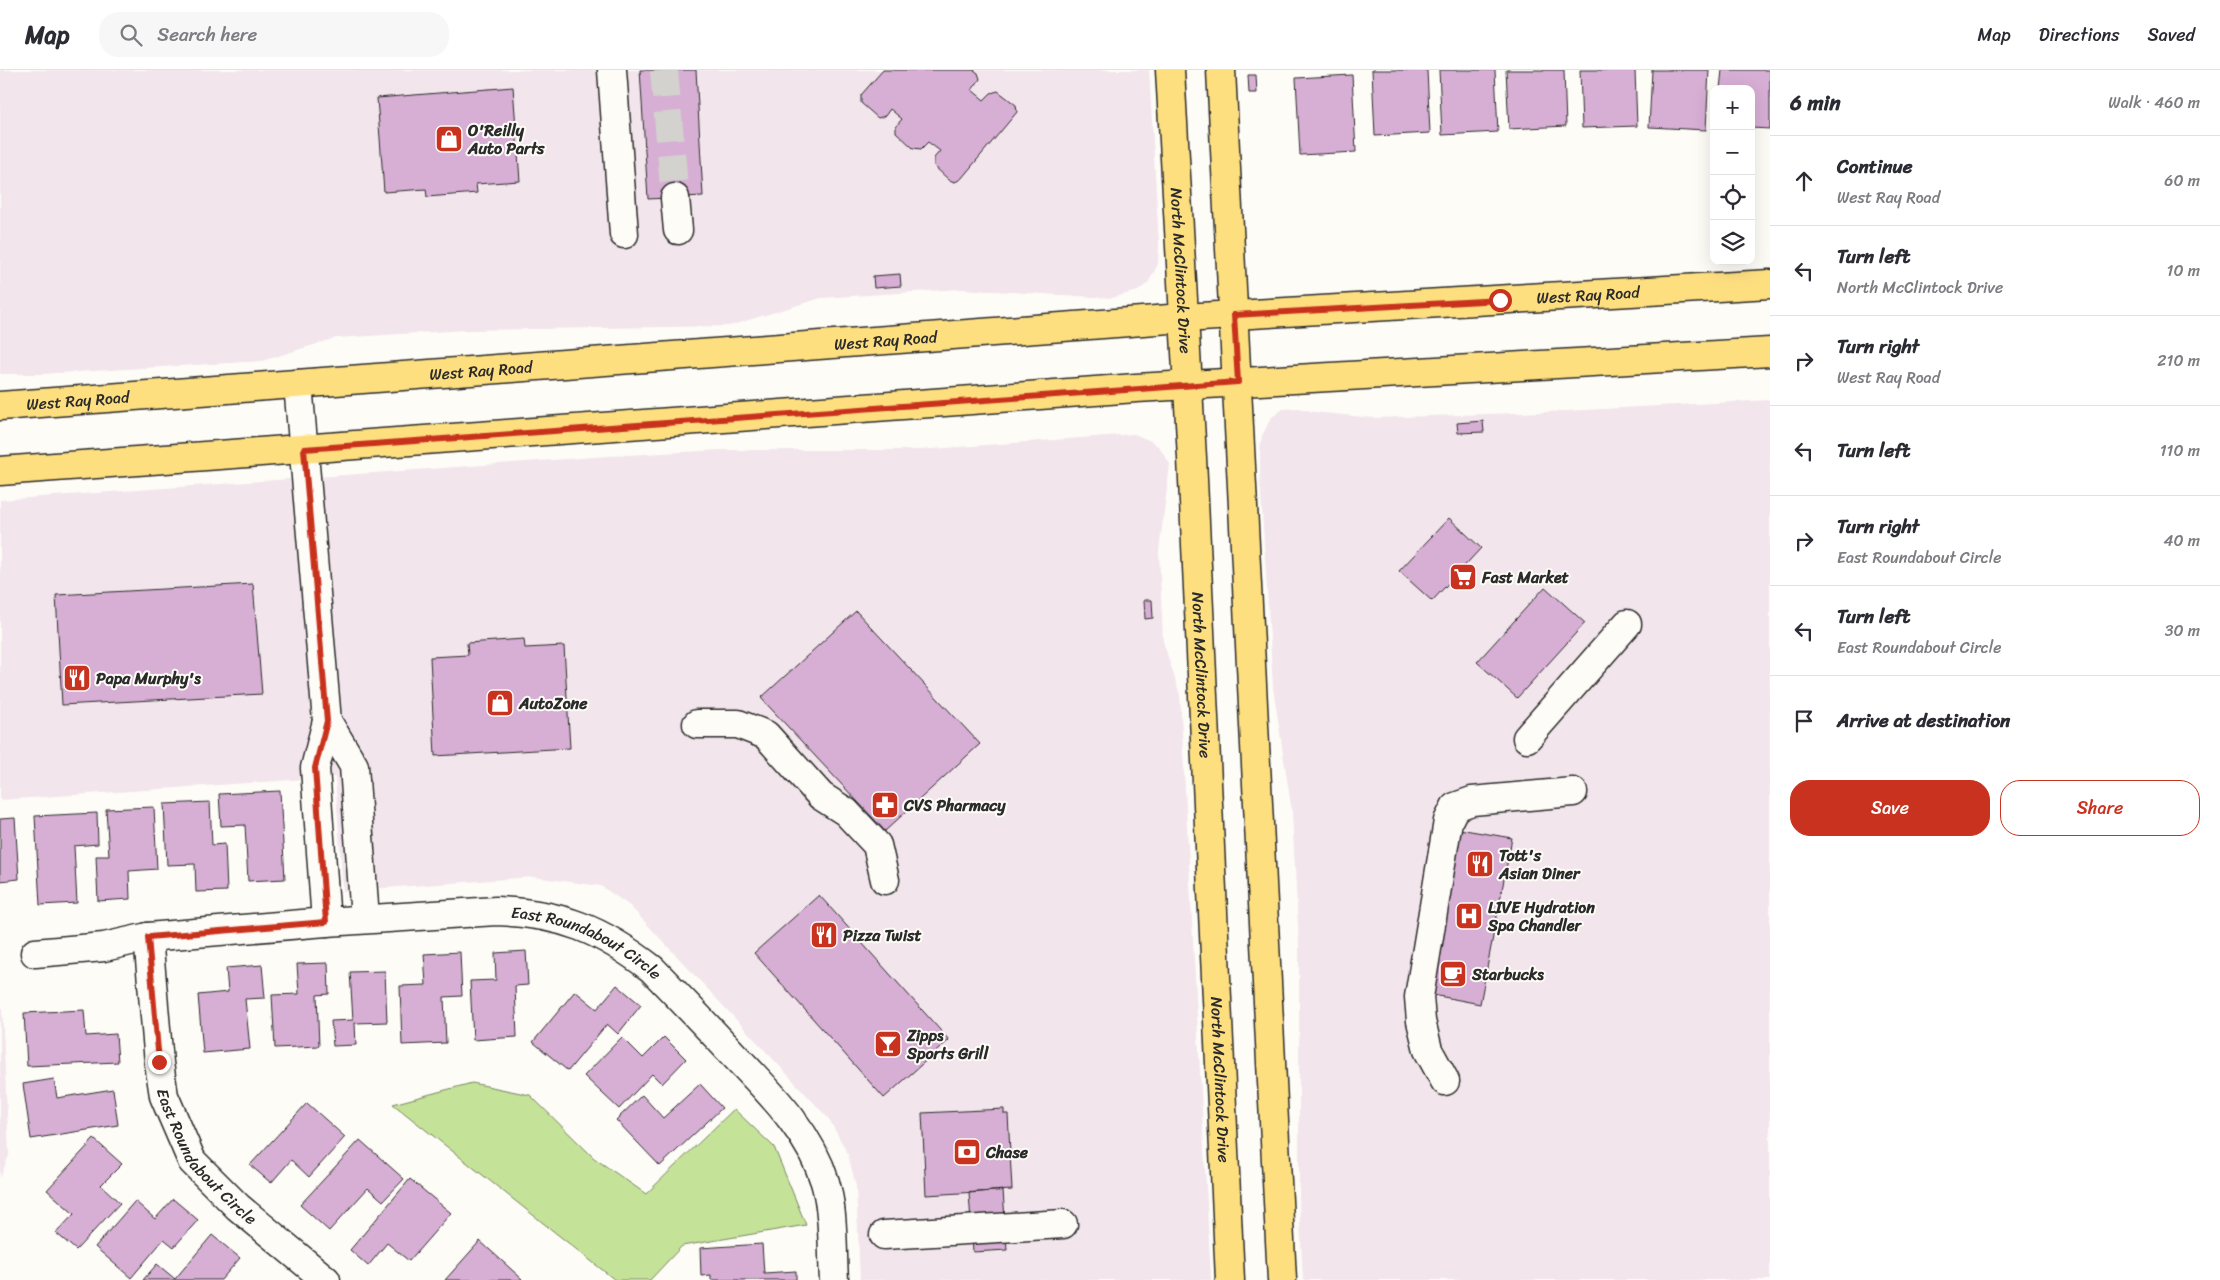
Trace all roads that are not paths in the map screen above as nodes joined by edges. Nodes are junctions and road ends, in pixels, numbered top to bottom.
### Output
1 (612, 70) edge
2 (1170, 70) edge
3 (1221, 70) edge
4 (675, 198) tunnel mouth
5 (678, 230) dead end
6 (624, 234) dead end
7 (1770, 284) edge
8 (1234, 315) junction
9 (1183, 318) junction
10 (1770, 352) edge
11 (1238, 382) junction
12 (298, 384) junction
13 (1187, 385) junction
14 (0, 406) edge
15 (304, 449) junction
16 (0, 471) edge
17 (1627, 624) dead end
18 (327, 721) junction
19 (697, 724) dead end
20 (1527, 738) dead end
21 (1573, 792) dead end
22 (885, 880) dead end
23 (365, 919) junction
24 (326, 922) junction
25 (148, 937) junction
26 (35, 953) dead end
27 (1445, 1081) dead end
28 (1063, 1224) dead end
29 (884, 1234) dead end
30 (326, 1280) edge
31 (834, 1280) edge
32 (1230, 1280) edge
33 (1282, 1280) edge

1 - 6 street
2 - 9 main road, North McClintock Drive
3 - 8 main road
4 - 5 street
7 - 8 main road, West Ray Road
8 - 9 main road, West Ray Road
8 - 11 main road
9 - 12 main road, West Ray Road
9 - 13 main road, North McClintock Drive
10 - 11 main road
11 - 13 main road
11 - 33 main road
12 - 14 main road, West Ray Road
12 - 15 street
13 - 15 main road
13 - 32 main road, North McClintock Drive
15 - 16 main road
15 - 18 street
17 - 20 street
18 - 23 street
18 - 24 street
19 - 22 street
21 - 27 street
23 - 24 street, East Roundabout Circle
23 - 31 street, East Roundabout Circle
24 - 25 street, East Roundabout Circle
25 - 26 street, East Roundabout Circle
25 - 30 street, East Roundabout Circle
28 - 29 street

